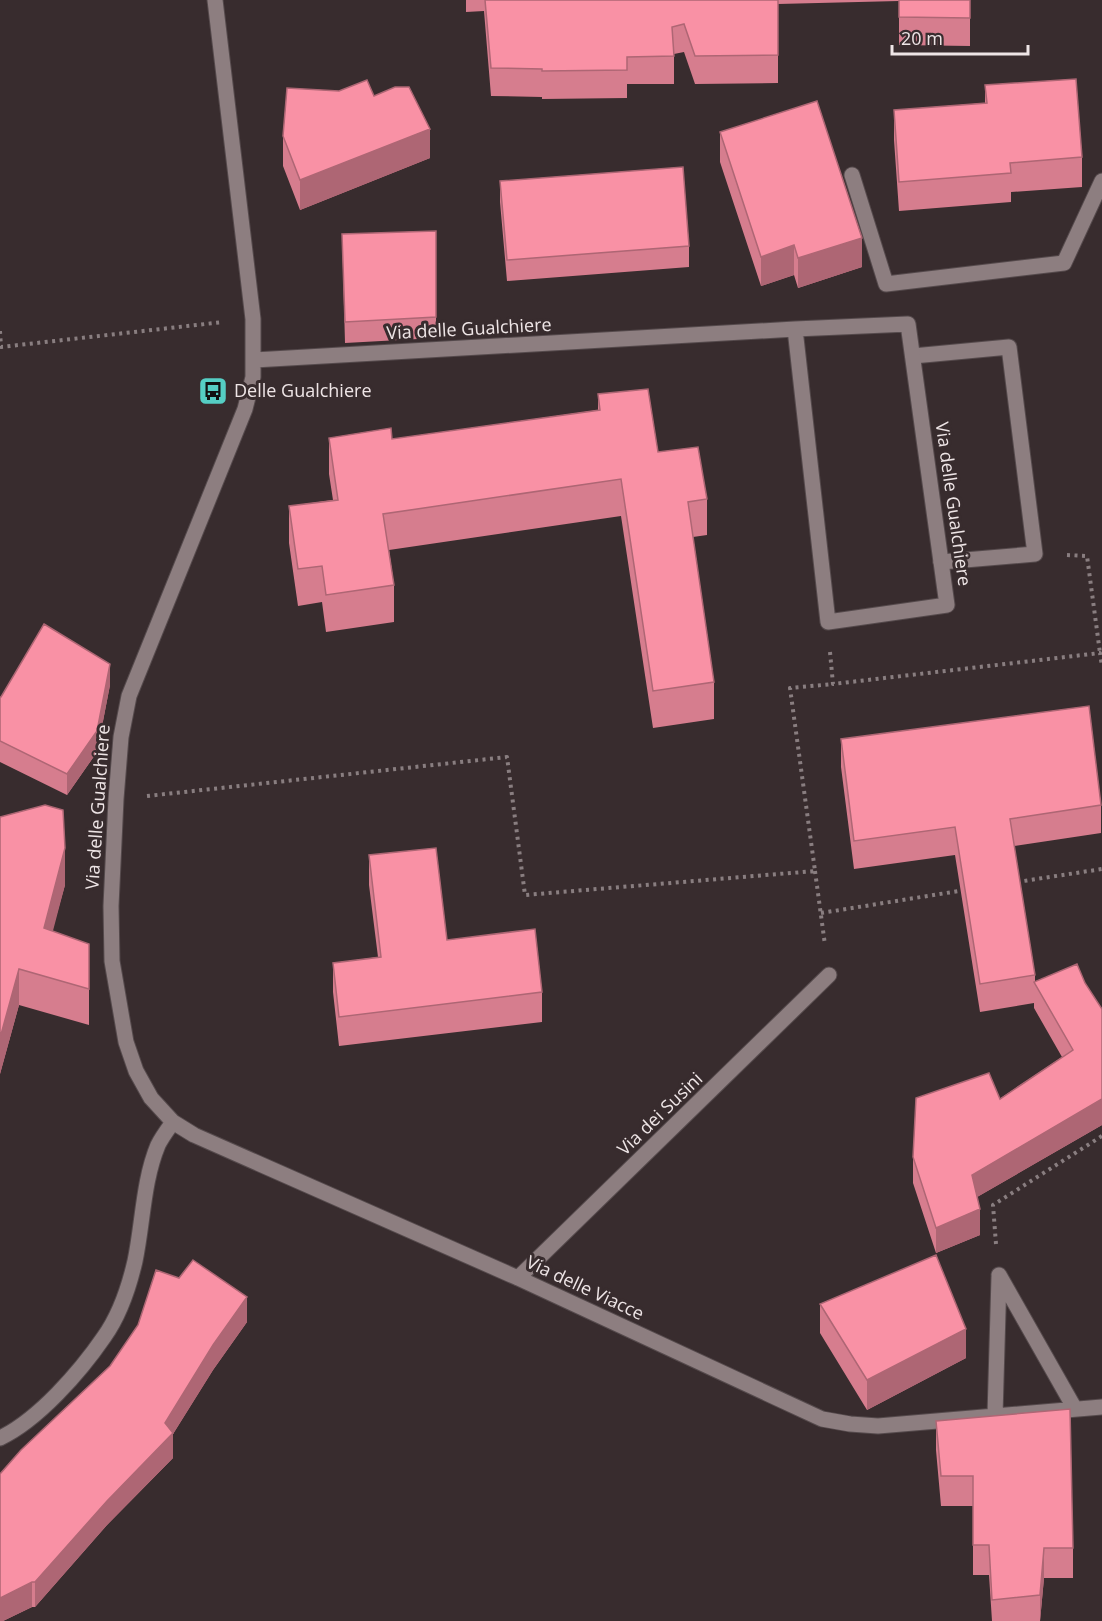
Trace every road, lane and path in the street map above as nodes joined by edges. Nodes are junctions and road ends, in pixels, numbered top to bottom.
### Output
1 (215, 0) edge
2 (852, 175) dead end
3 (1102, 180) edge
4 (229, 321) dead end
5 (795, 329) junction
6 (0, 331) edge
7 (913, 356) junction
8 (254, 360) junction
9 (1035, 554) junction
10 (941, 562) junction
11 (828, 622) junction
12 (1100, 653) junction
13 (1102, 667) edge
14 (833, 684) junction
15 (116, 799) junction
16 (1102, 869) edge
17 (815, 871) junction
18 (1008, 884) edge
19 (973, 889) edge
20 (821, 913) junction
21 (829, 975) joint
22 (173, 1122) junction
23 (1102, 1136) edge
24 (999, 1275) junction
25 (518, 1278) junction
26 (1102, 1407) edge
27 (1075, 1409) junction
28 (995, 1415) junction
29 (0, 1438) edge

1 - 8 street, Via delle Gualchiere
2 - 3 street
4 - 6 path
5 - 7 street, Via delle Gualchiere
5 - 8 street, Via delle Gualchiere
5 - 11 street
7 - 9 street
7 - 10 street, Via delle Gualchiere
8 - 15 street, Via delle Gualchiere
9 - 10 street
9 - 12 path
10 - 11 street, Via delle Gualchiere
11 - 14 path
12 - 13 path
12 - 14 path
14 - 17 path
15 - 17 path
15 - 22 street, Via delle Gualchiere
16 - 18 path
17 - 20 path
19 - 20 path
20 - 21 path
21 - 25 street, Via dei Susini
22 - 25 street, Via delle Viacce
22 - 29 street
23 - 24 path
24 - 27 street
24 - 28 street
25 - 28 street, Via delle Viacce
26 - 27 street, Via delle Viacce
27 - 28 street, Via delle Viacce

